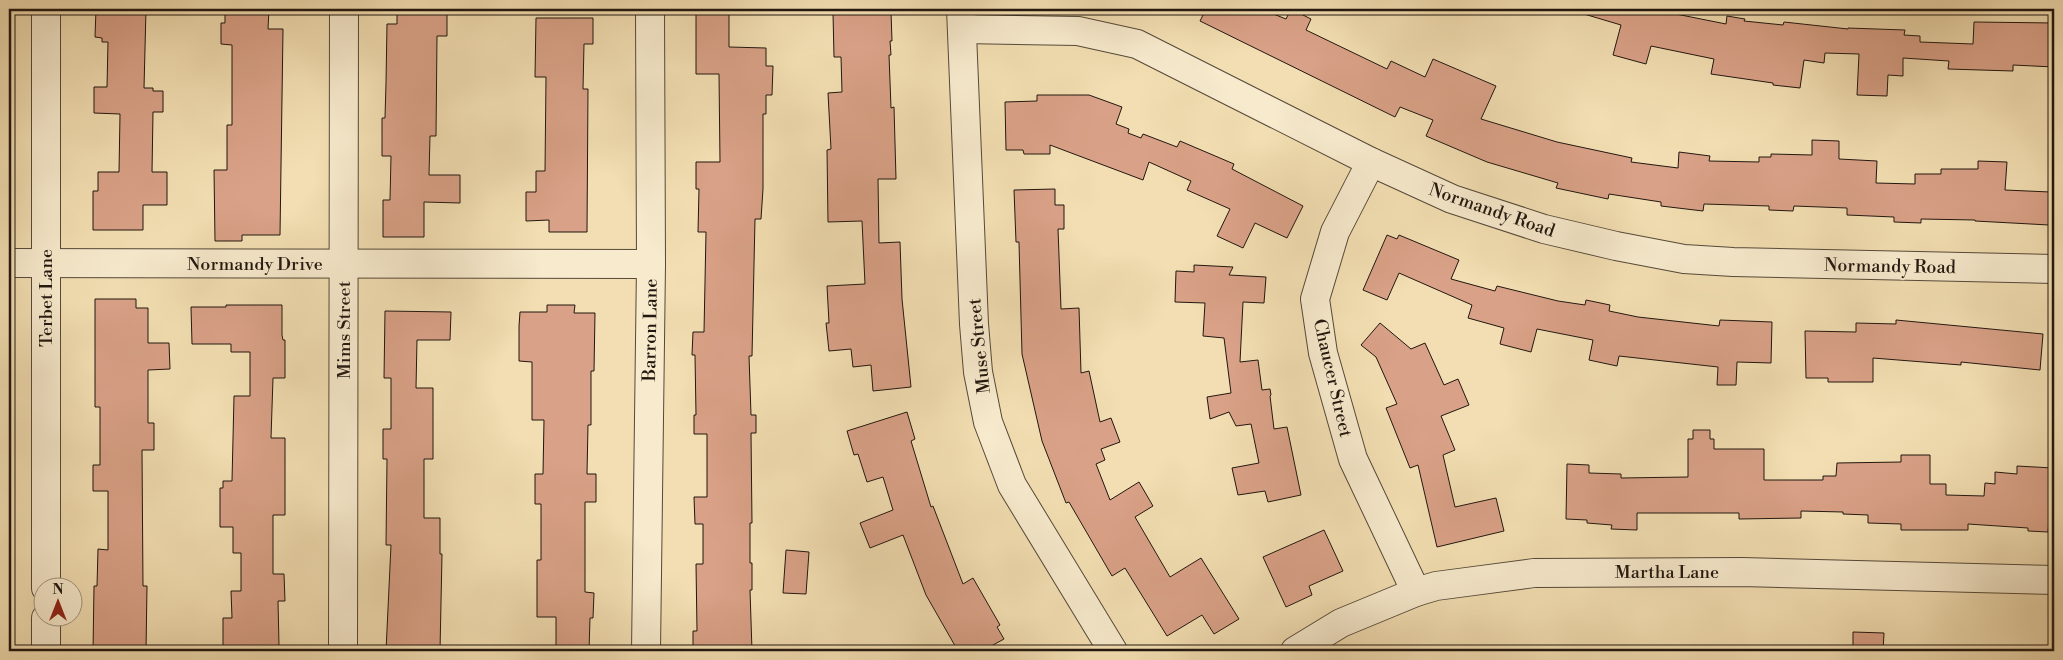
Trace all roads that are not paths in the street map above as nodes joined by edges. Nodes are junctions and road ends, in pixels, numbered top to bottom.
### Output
1 (46, 9) edge
2 (344, 9) edge
3 (650, 9) edge
4 (961, 19) edge
5 (1371, 162) junction
6 (9, 264) edge
7 (46, 264) junction
8 (344, 264) junction
9 (651, 264) junction
10 (2054, 269) edge
11 (46, 578) edge
12 (2054, 580) edge
13 (1416, 592) junction
14 (46, 628) edge
15 (46, 651) edge
16 (343, 651) edge
17 (646, 651) edge
18 (1113, 651) edge
19 (1294, 651) edge

1 - 7 street, Terbet Lane
2 - 8 street, Mims Street
3 - 9 street, Barron Lane
4 - 5 street, Normandy Road
4 - 18 street, Muse Street
5 - 10 street, Normandy Road
5 - 13 street, Chaucer Street
6 - 7 street, Normandy Drive
7 - 8 street, Normandy Drive
7 - 11 street, Terbet Lane
8 - 9 street, Normandy Drive
8 - 16 street, Mims Street
9 - 17 street, Barron Lane
12 - 13 street, Martha Lane
13 - 19 street, Martha Lane
14 - 15 street

